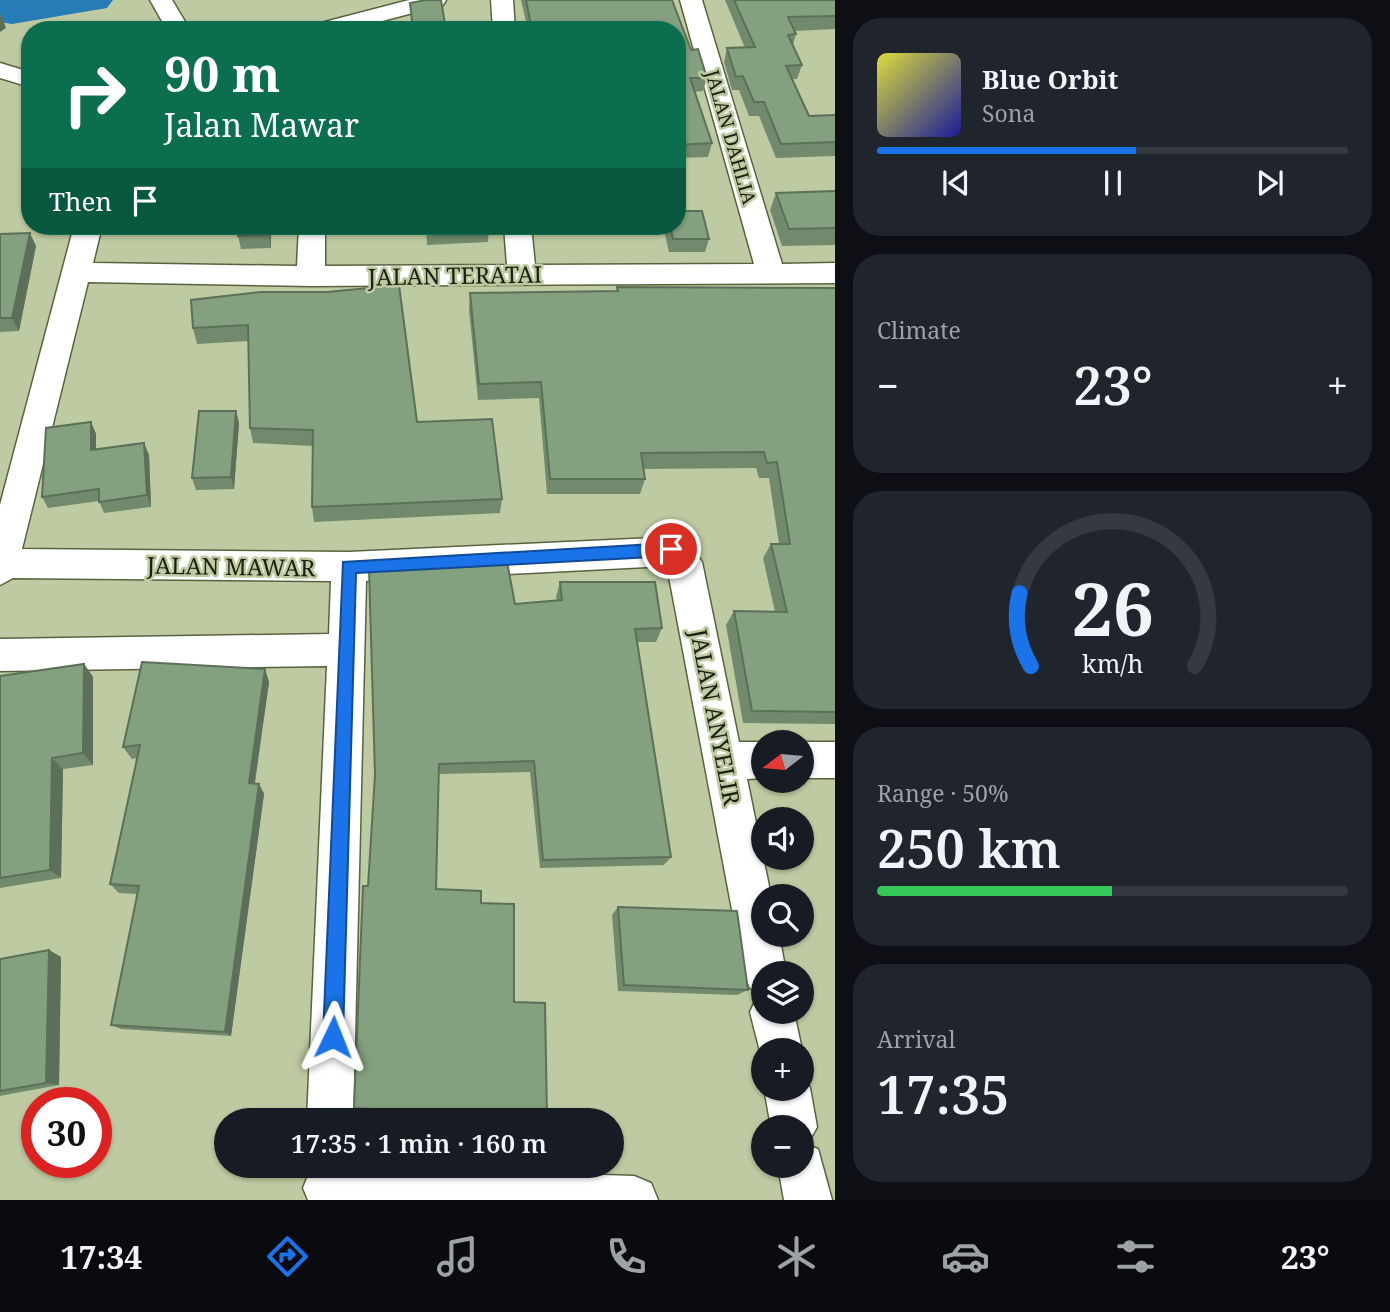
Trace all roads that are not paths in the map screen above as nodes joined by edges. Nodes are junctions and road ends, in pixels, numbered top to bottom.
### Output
1 (161, 0) edge
2 (435, 0) edge
3 (502, 0) edge
4 (691, 0) edge
5 (174, 21) edge
6 (355, 21) edge
7 (503, 21) edge
8 (0, 70) edge
9 (21, 77) edge
10 (85, 235) edge
11 (312, 235) edge
12 (519, 235) edge
13 (75, 272) junction
14 (835, 273) edge
15 (522, 274) junction
16 (771, 274) junction
17 (311, 276) junction
18 (671, 549) joint
19 (1, 565) edge
20 (349, 567) junction
21 (346, 650) junction
22 (0, 655) edge
23 (814, 760) edge
24 (835, 760) edge
25 (744, 761) edge
26 (764, 961) edge
27 (330, 1108) edge
28 (804, 1178) edge
29 (327, 1185) edge
30 (634, 1200) edge
31 (808, 1200) edge

1 - 5 street
2 - 6 street
3 - 7 street
4 - 16 street, JALAN DAHLIA
8 - 9 street
10 - 13 street
11 - 17 street
12 - 15 street
13 - 17 street, JALAN TERATAI
13 - 19 street
14 - 16 street, JALAN TERATAI
15 - 16 street, JALAN TERATAI
15 - 17 street, JALAN TERATAI
18 - 20 street, JALAN MAWAR
18 - 25 street, JALAN ANYELIR
19 - 20 street, JALAN MAWAR
20 - 21 street
21 - 22 street
21 - 27 street
23 - 24 street
25 - 26 street, JALAN ANYELIR
28 - 31 street
29 - 30 street

